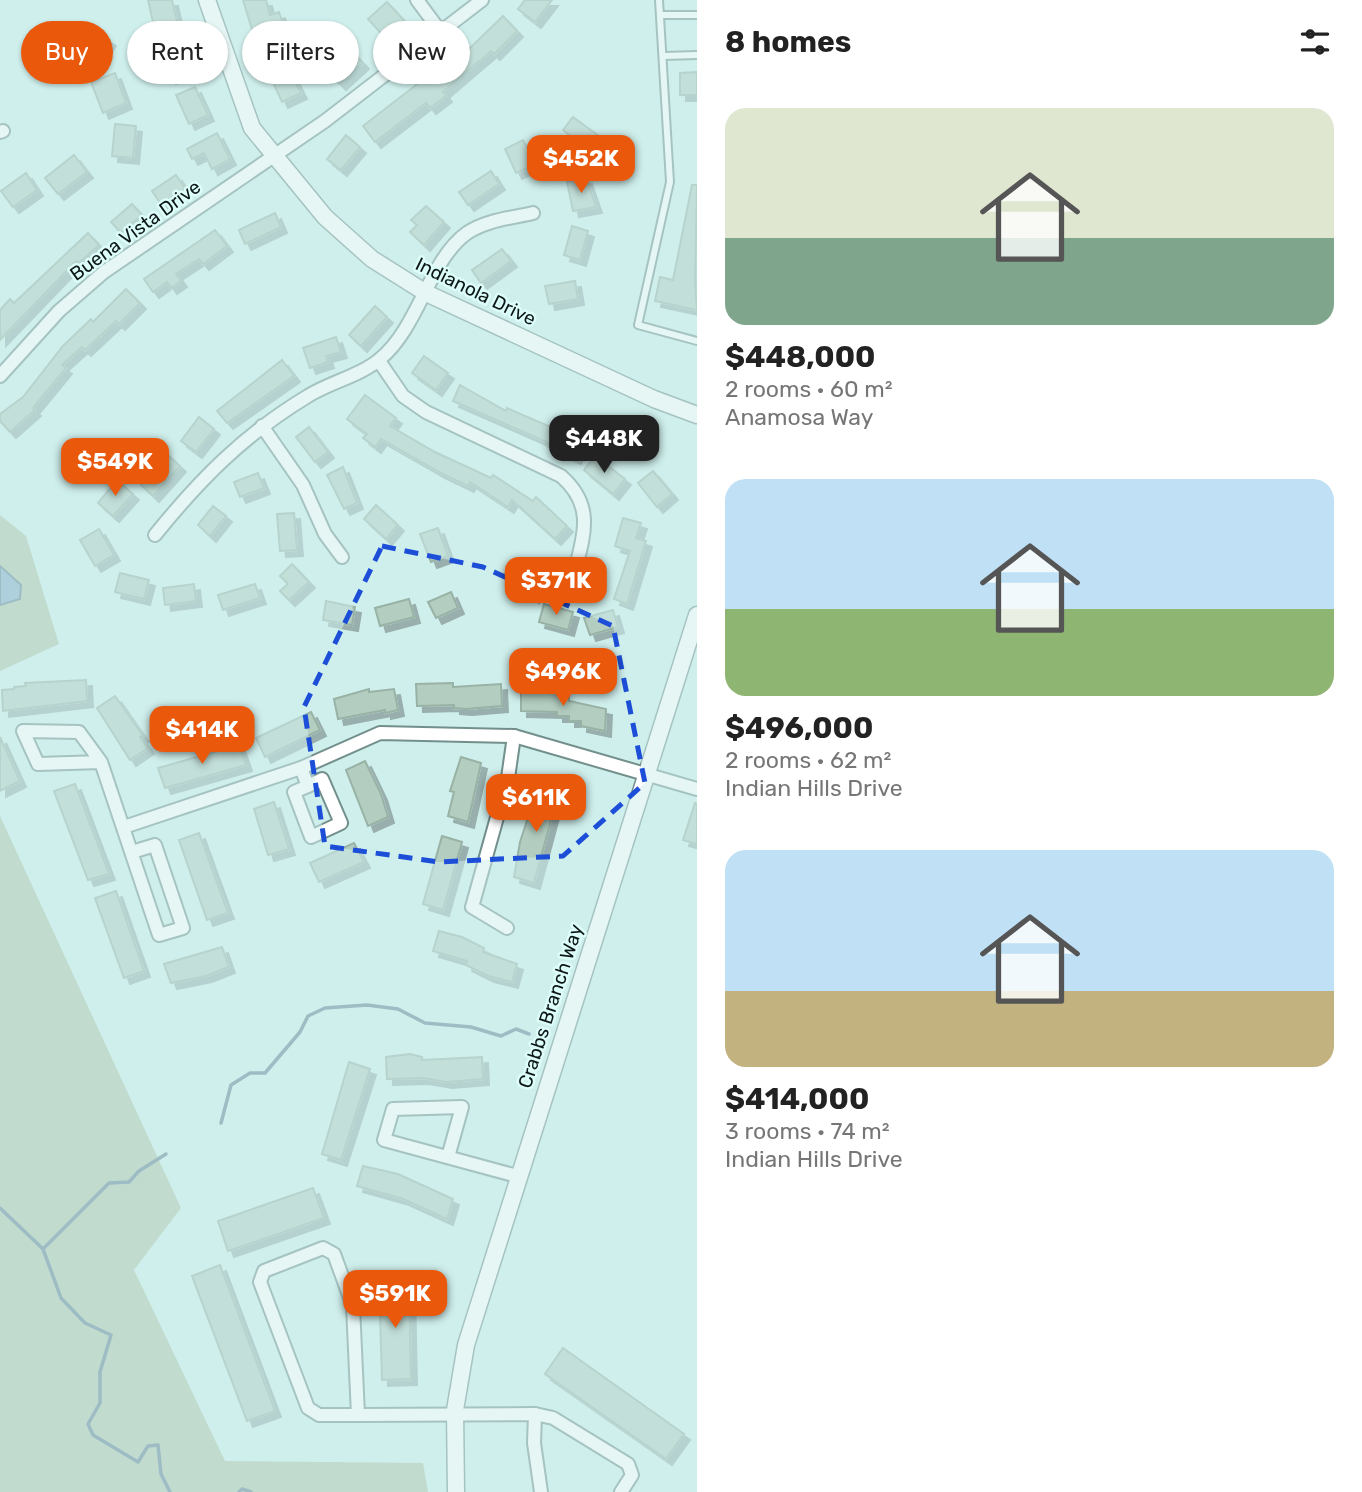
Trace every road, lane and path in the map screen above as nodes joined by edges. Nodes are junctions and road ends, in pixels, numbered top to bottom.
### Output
1 (207, 0) edge
2 (417, 0) edge
3 (482, 0) edge
4 (659, 0) edge
5 (660, 15) junction
6 (697, 15) edge
7 (432, 21) edge
8 (454, 21) edge
9 (697, 55) edge
10 (663, 56) junction
11 (373, 84) edge
12 (274, 155) junction
13 (533, 213) dead end
14 (426, 293) junction
15 (697, 341) edge
16 (379, 360) junction
17 (0, 376) edge
18 (697, 415) edge
19 (262, 426) junction
20 (155, 535) dead end
21 (342, 557) dead end
22 (576, 566) dead end
23 (697, 615) edge
24 (514, 736) junction
25 (101, 762) junction
26 (301, 768) junction
27 (646, 777) junction
28 (308, 786) junction
29 (697, 789) edge
30 (124, 827) junction
31 (132, 852) junction
32 (507, 928) dead end
33 (448, 1157) junction
34 (517, 1176) junction
35 (455, 1414) junction
36 (535, 1414) junction
37 (358, 1415) junction
38 (456, 1492) edge
39 (541, 1492) edge
40 (621, 1492) edge

1 - 12 street, Indianola Drive
2 - 7 street
3 - 8 street, Buena Vista Drive
4 - 5 lane
5 - 6 lane
5 - 10 lane
9 - 10 lane
10 - 15 lane
11 - 12 street, Buena Vista Drive
12 - 14 street, Indianola Drive
12 - 17 street, Buena Vista Drive
13 - 14 street
14 - 16 street
14 - 18 street, Indianola Drive
16 - 19 street
16 - 22 street
19 - 20 street
19 - 21 street
23 - 27 street, Crabbs Branch Way
24 - 26 street
24 - 27 street
24 - 32 street
25 - 25 street
25 - 30 street
26 - 28 street
26 - 30 street
27 - 29 street
27 - 34 street, Crabbs Branch Way
28 - 28 street
30 - 31 street
31 - 31 street
33 - 33 street
33 - 34 street
34 - 35 street, Crabbs Branch Way
35 - 36 street
35 - 37 street
35 - 38 street, Crabbs Branch Way
36 - 39 street
36 - 40 street
37 - 37 street

